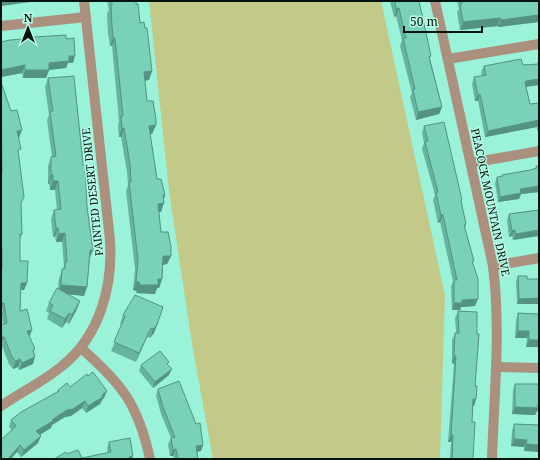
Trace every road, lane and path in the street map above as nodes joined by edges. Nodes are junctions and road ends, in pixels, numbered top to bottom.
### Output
1 (84, 1) edge
2 (435, 1) edge
3 (86, 17) junction
4 (1, 26) edge
5 (539, 44) edge
6 (448, 59) junction
7 (539, 151) edge
8 (470, 163) junction
9 (539, 258) edge
10 (493, 266) junction
11 (81, 348) junction
12 (496, 367) junction
13 (539, 368) edge
14 (3, 401) edge
15 (150, 459) edge
16 (492, 459) edge

1 - 3 street, PAINTED DESERT DRIVE
2 - 6 street, PEACOCK MOUNTAIN DRIVE
3 - 4 street
3 - 11 street, PAINTED DESERT DRIVE
5 - 6 street
6 - 8 street, PEACOCK MOUNTAIN DRIVE
7 - 8 street
8 - 10 street, PEACOCK MOUNTAIN DRIVE
9 - 10 street
10 - 12 street, PEACOCK MOUNTAIN DRIVE
11 - 14 street, PAINTED DESERT DRIVE
11 - 15 street
12 - 13 street
12 - 16 street, PEACOCK MOUNTAIN DRIVE

